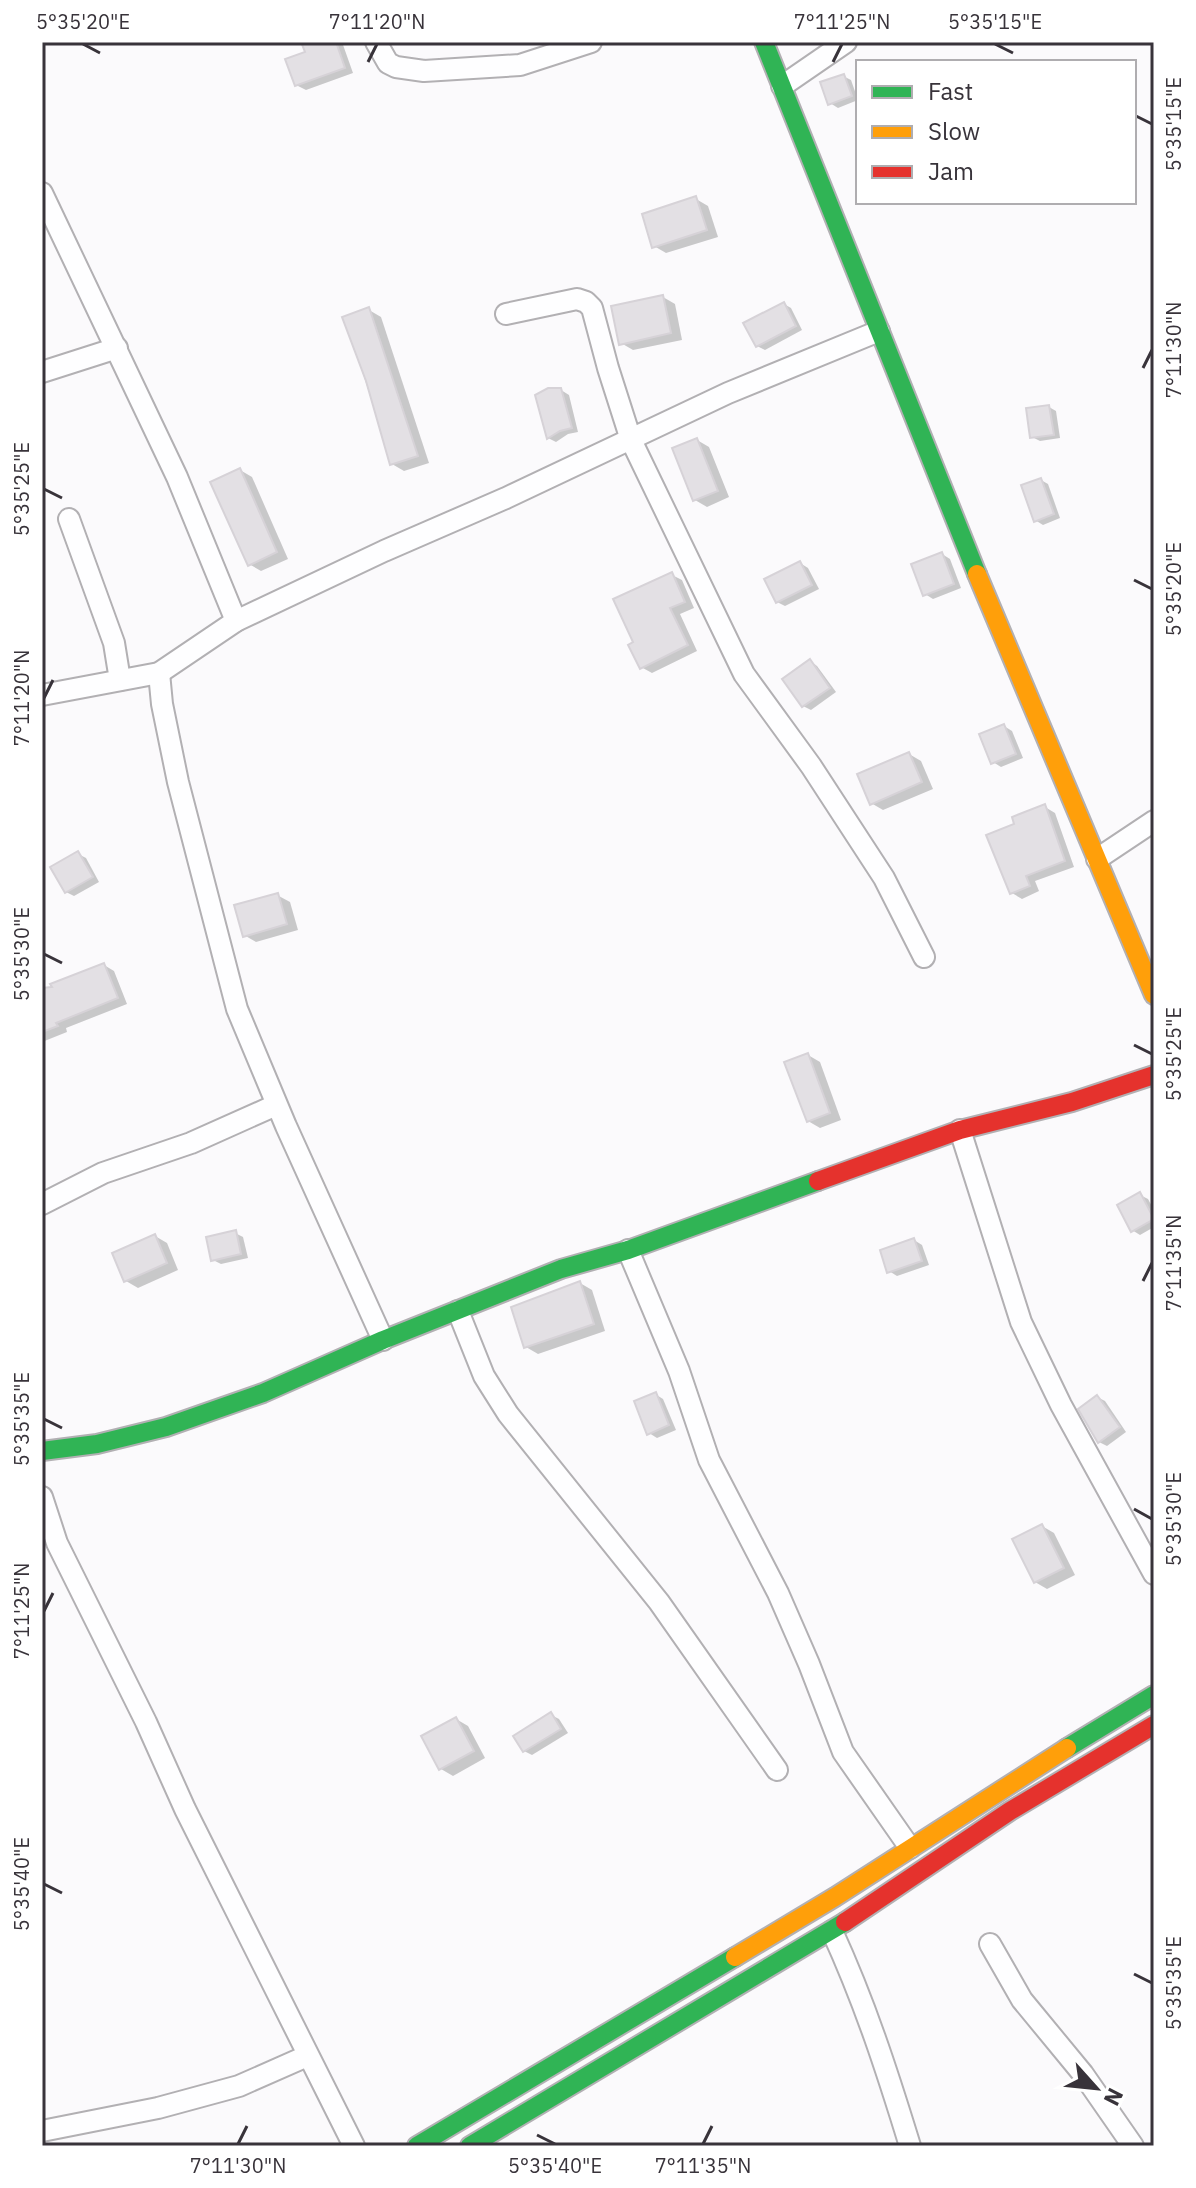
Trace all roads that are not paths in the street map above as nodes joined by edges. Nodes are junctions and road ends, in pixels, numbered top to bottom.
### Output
1 (376, 42) edge
2 (591, 42) edge
3 (764, 42) edge
4 (846, 42) edge
5 (782, 86) junction
6 (42, 193) edge
7 (48, 220) edge
8 (506, 314) dead end
9 (879, 331) junction
10 (117, 348) junction
11 (42, 372) edge
12 (631, 440) junction
13 (69, 519) dead end
14 (236, 621) junction
15 (159, 673) junction
16 (120, 680) junction
17 (42, 695) edge
18 (1154, 821) edge
19 (1097, 859) junction
20 (924, 957) dead end
21 (1154, 995) edge
22 (1154, 1075) edge
23 (276, 1105) junction
24 (960, 1130) junction
25 (42, 1204) edge
26 (628, 1250) junction
27 (458, 1311) junction
28 (383, 1340) junction
29 (42, 1451) edge
30 (44, 1508) edge
31 (1154, 1574) edge
32 (1154, 1695) edge
33 (1154, 1725) edge
34 (777, 1770) dead end
35 (910, 1848) junction
36 (832, 1931) junction
37 (990, 1944) dead end
38 (307, 2056) junction
39 (42, 2131) edge
40 (354, 2146) edge
41 (417, 2146) edge
42 (470, 2146) edge
43 (910, 2146) edge
44 (1133, 2146) edge

1 - 2 street
3 - 5 street
4 - 5 street
5 - 9 street
6 - 7 street
7 - 10 street
8 - 12 street
9 - 12 street
9 - 19 street
10 - 11 street
10 - 14 street
12 - 14 street
12 - 20 street
13 - 16 street
14 - 15 street
15 - 16 street
15 - 23 street
16 - 17 street
18 - 19 street
19 - 21 street
22 - 24 street
23 - 25 street
23 - 28 street
24 - 26 street
24 - 31 street
26 - 27 street
26 - 35 street
27 - 28 street
27 - 34 street
28 - 29 street
30 - 38 street
32 - 35 street
33 - 36 street
35 - 41 street
36 - 42 street
36 - 43 street
37 - 44 street
38 - 39 street
38 - 40 street

